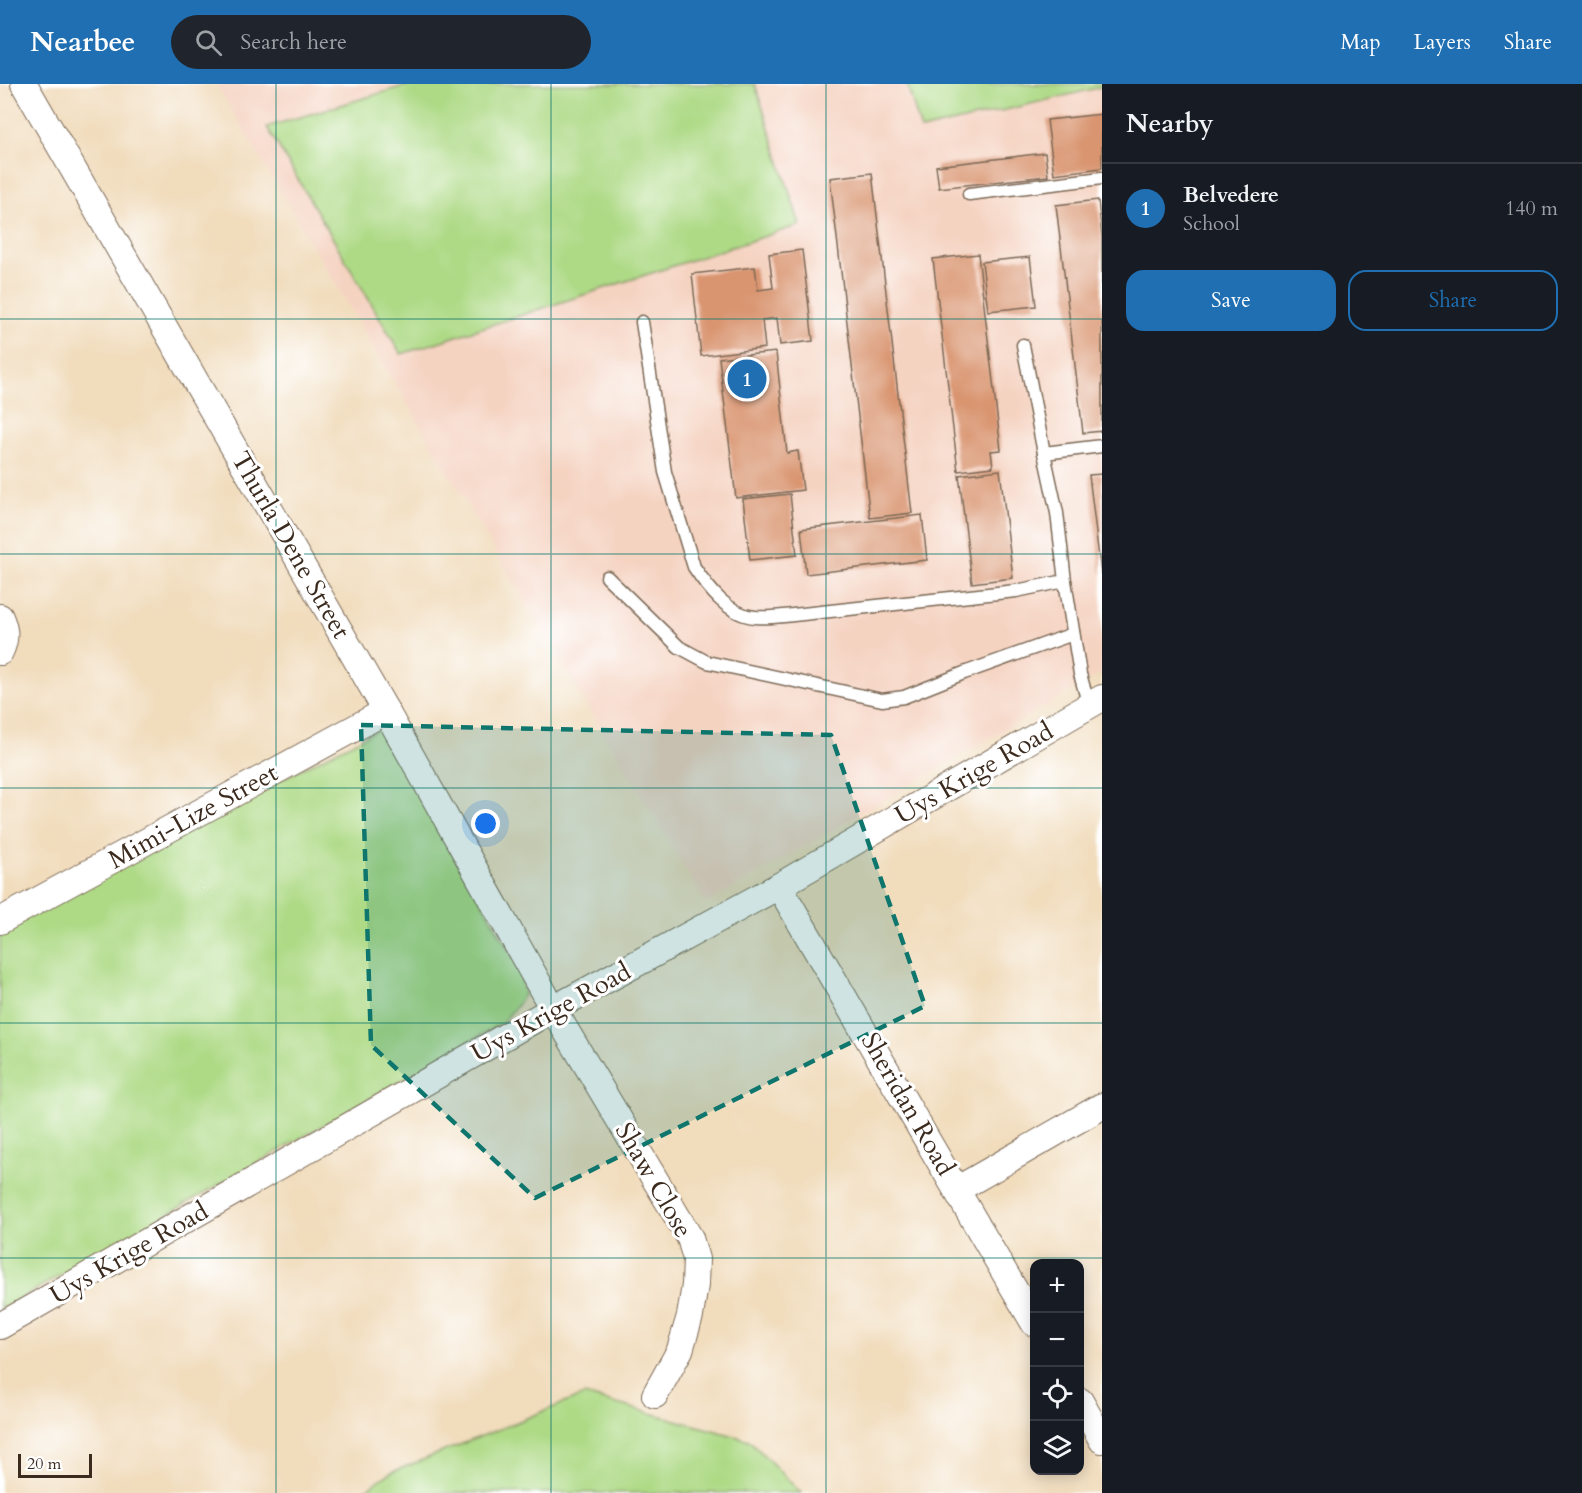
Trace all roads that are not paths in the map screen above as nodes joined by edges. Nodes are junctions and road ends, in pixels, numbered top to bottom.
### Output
1 (24, 84) edge
2 (1102, 178) edge
3 (969, 194) dead end
4 (642, 322) dead end
5 (1023, 345) dead end
6 (1102, 446) edge
7 (1044, 453) junction
8 (607, 577) dead end
9 (1065, 581) junction
10 (0, 617) edge
11 (1073, 634) junction
12 (0, 652) edge
13 (1096, 702) edge
14 (386, 711) junction
15 (779, 885) junction
16 (0, 921) edge
17 (553, 1009) junction
18 (1102, 1106) edge
19 (958, 1189) junction
20 (1030, 1314) edge
21 (0, 1326) edge
22 (656, 1395) dead end
23 (1084, 1408) edge
24 (1102, 1440) edge

1 - 14 street, Thurla Dene Street
2 - 3 lane
4 - 9 lane
5 - 7 lane
6 - 7 lane
7 - 9 lane
8 - 11 lane
9 - 11 lane
10 - 12 street
11 - 13 lane
13 - 15 street, Uys Krige Road
14 - 16 street, Mimi-Lize Street
14 - 17 street, Thurla Dene Street
15 - 17 street, Uys Krige Road
15 - 19 street, Sheridan Road
17 - 21 street, Uys Krige Road
17 - 22 street, Shaw Close
18 - 19 street
19 - 20 street, Sheridan Road
23 - 24 street

